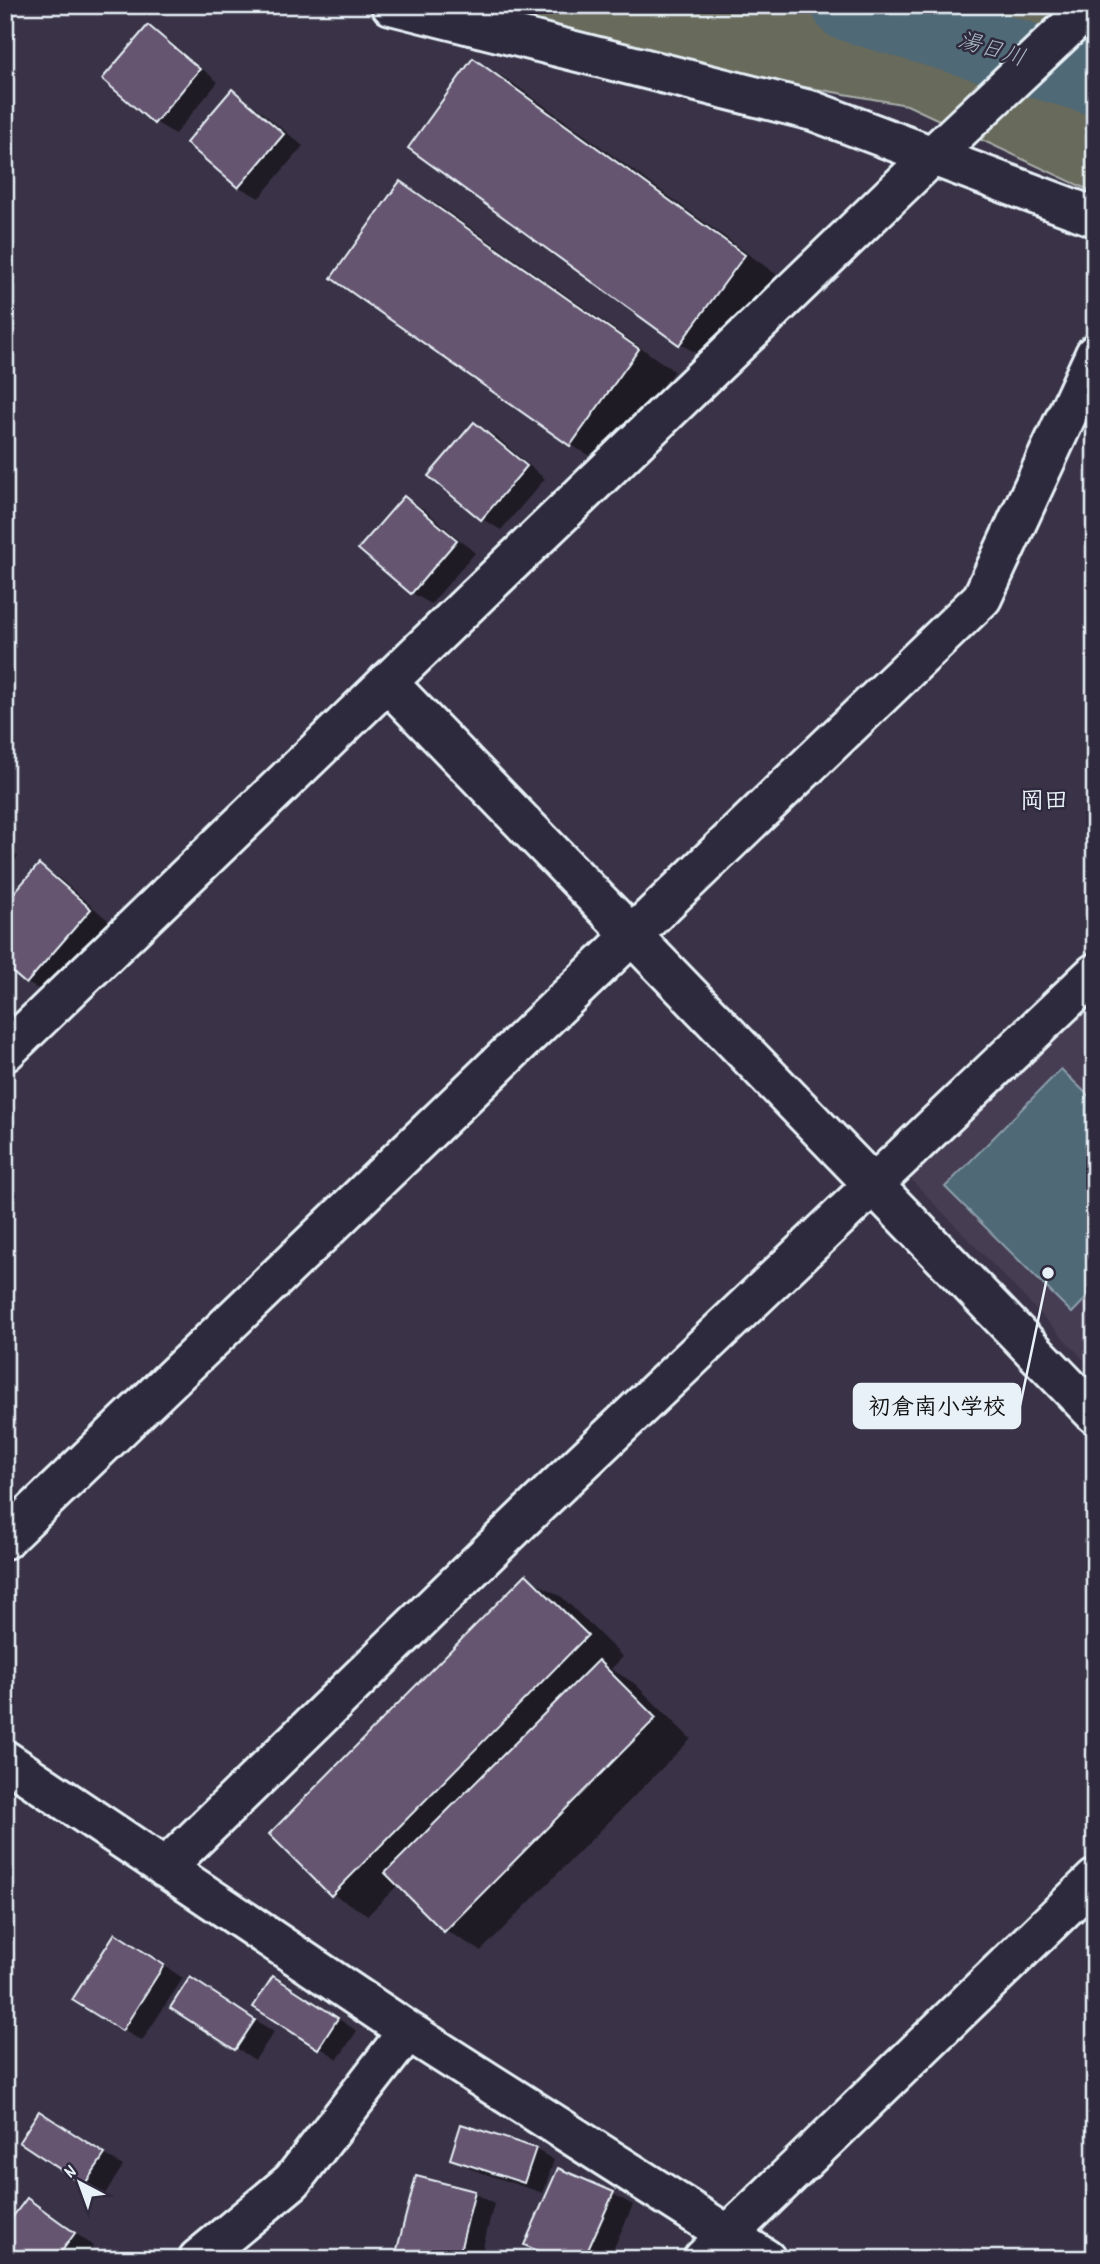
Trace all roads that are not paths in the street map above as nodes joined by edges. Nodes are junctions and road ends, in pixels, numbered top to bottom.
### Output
1 (391, 5) edge
2 (1092, 5) edge
3 (940, 149) junction
4 (1095, 217) edge
5 (1095, 354) edge
6 (387, 682) junction
7 (631, 935) junction
8 (1095, 973) edge
9 (5, 1052) edge
10 (874, 1185) junction
11 (1095, 1414) edge
12 (5, 1539) edge
13 (5, 1760) edge
14 (165, 1868) junction
15 (1095, 1879) edge
16 (408, 2031) junction
17 (714, 2246) edge
18 (198, 2259) edge
19 (766, 2259) edge

1 - 3 street
2 - 3 street
3 - 4 street
3 - 6 street
5 - 7 street
6 - 7 street
6 - 9 street
7 - 10 street
7 - 12 street
8 - 10 street
10 - 11 street
10 - 14 street
13 - 14 street
14 - 16 street
15 - 17 street
16 - 17 street
16 - 18 street
17 - 19 street

